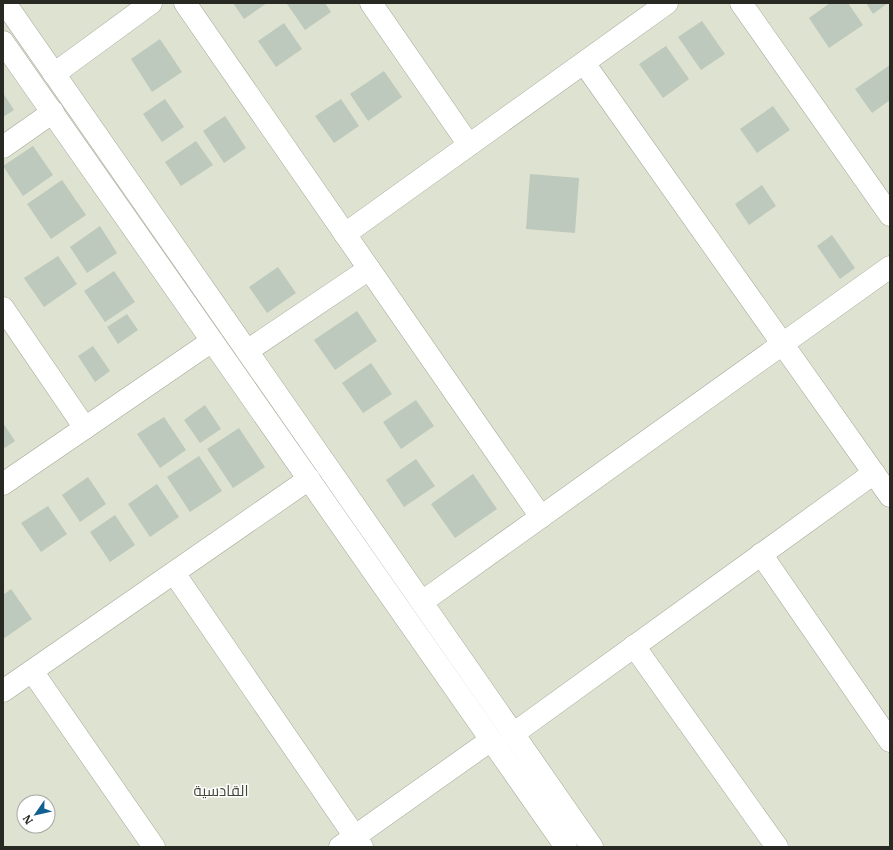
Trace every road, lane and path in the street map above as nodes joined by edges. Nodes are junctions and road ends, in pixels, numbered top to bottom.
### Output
1 (5, 3) edge
2 (151, 3) edge
3 (185, 3) edge
4 (371, 3) edge
5 (667, 3) edge
6 (741, 3) edge
7 (3, 42) edge
8 (584, 63) junction
9 (54, 74) junction
10 (53, 112) junction
11 (469, 145) junction
12 (3, 147) edge
13 (106, 148) junction
14 (88, 163) junction
15 (890, 216) edge
16 (345, 234) junction
17 (890, 267) edge
18 (369, 269) junction
19 (3, 308) edge
20 (212, 341) junction
21 (782, 344) junction
22 (247, 351) junction
23 (85, 428) junction
24 (874, 473) junction
25 (309, 479) junction
26 (3, 484) edge
27 (890, 496) edge
28 (541, 517) junction
29 (761, 554) junction
30 (174, 573) junction
31 (422, 602) junction
32 (634, 646) junction
33 (469, 670) junction
34 (32, 671) junction
35 (451, 682) junction
36 (3, 691) edge
37 (513, 734) junction
38 (491, 740) junction
39 (890, 741) edge
40 (352, 843) edge
41 (154, 847) edge
42 (566, 847) edge
43 (592, 847) edge
44 (777, 847) edge

1 - 9 street
2 - 9 street
3 - 16 street
4 - 11 street
5 - 8 street
6 - 15 street
7 - 10 street
8 - 11 street
8 - 21 street
9 - 13 street
10 - 12 street
10 - 14 street
11 - 16 street
13 - 14 street
13 - 22 street
14 - 20 street
16 - 18 street
17 - 21 street
18 - 22 street
18 - 28 street
19 - 23 street
20 - 23 street
20 - 25 street
21 - 24 street
21 - 28 street
22 - 31 street
23 - 26 street
24 - 27 street
24 - 29 street
25 - 30 street
25 - 35 street
28 - 31 street
29 - 32 street
29 - 39 street
30 - 34 street
30 - 40 street
31 - 33 street
32 - 37 street
32 - 44 street
33 - 35 street
33 - 37 street
34 - 36 street
34 - 41 street
35 - 38 street
37 - 43 street
38 - 40 street
38 - 42 street

